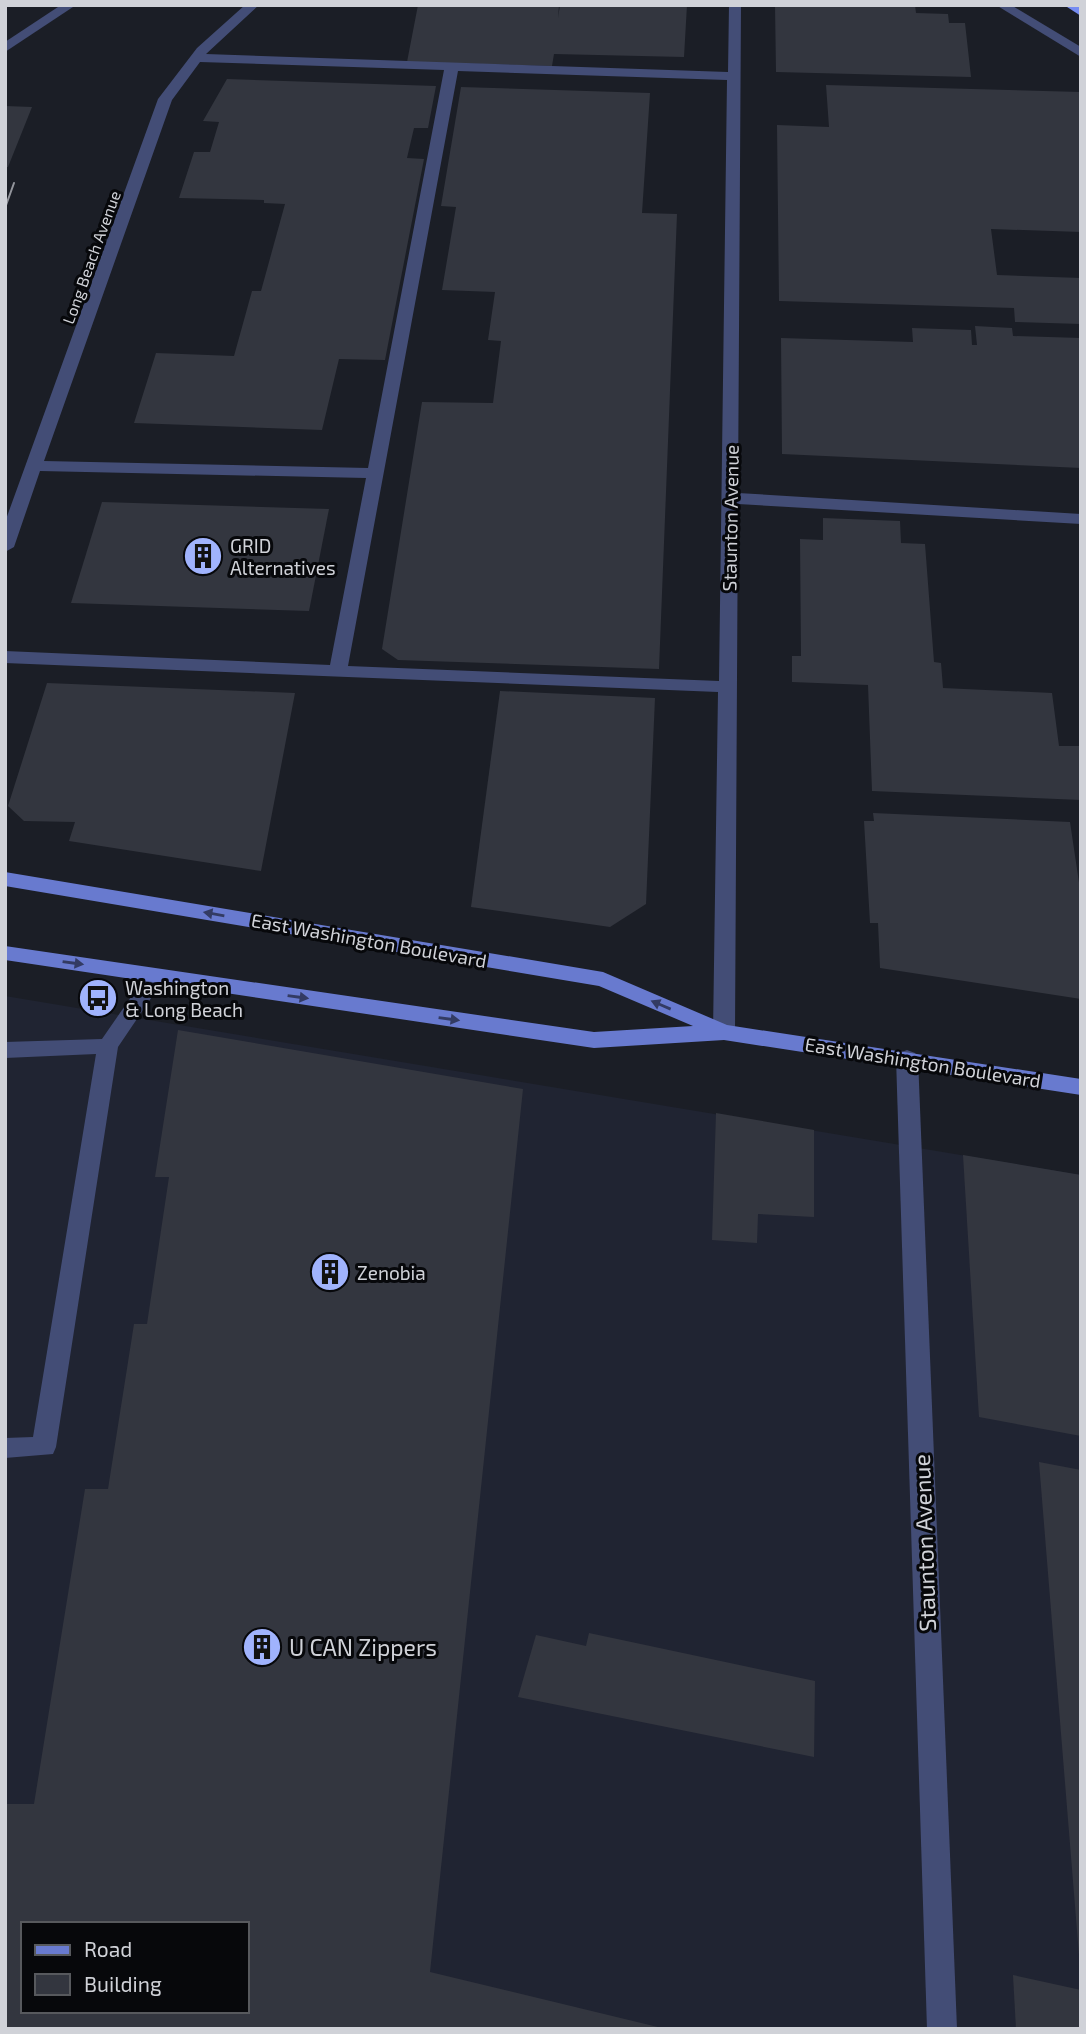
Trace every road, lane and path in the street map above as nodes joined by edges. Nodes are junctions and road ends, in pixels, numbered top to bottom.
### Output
1 (70, 5) edge
2 (253, 5) edge
3 (736, 5) edge
4 (1002, 5) edge
5 (1070, 5) edge
6 (1081, 12) edge
7 (5, 48) edge
8 (1081, 52) edge
9 (197, 58) junction
10 (452, 66) junction
11 (735, 76) junction
12 (34, 466) junction
13 (375, 473) junction
14 (730, 498) junction
15 (1081, 519) edge
16 (5, 547) edge
17 (5, 657) edge
18 (338, 671) junction
19 (728, 687) junction
20 (5, 879) edge
21 (5, 953) edge
22 (156, 976) junction
23 (724, 1032) junction
24 (108, 1046) junction
25 (5, 1050) edge
26 (906, 1058) junction
27 (1081, 1087) edge
28 (5, 1448) edge
29 (942, 2029) edge

1 - 7 street
2 - 9 street, Long Beach Avenue
3 - 11 street, Staunton Avenue
4 - 8 street
5 - 6 highway
9 - 10 street
9 - 12 street, Long Beach Avenue
10 - 11 street
10 - 13 street
11 - 14 street, Staunton Avenue
12 - 13 street
12 - 16 street, Long Beach Avenue
13 - 18 street
14 - 15 street
14 - 19 street, Staunton Avenue
17 - 18 street
18 - 19 street
19 - 23 street, Staunton Avenue
23 -> 20 main road, East Washington Boulevard
21 -> 22 main road, East Washington Boulevard
22 -> 23 main road, East Washington Boulevard
22 - 24 street
23 - 26 main road, East Washington Boulevard
24 - 25 street
24 - 28 street
26 - 27 main road, East Washington Boulevard
26 - 29 street, Staunton Avenue

